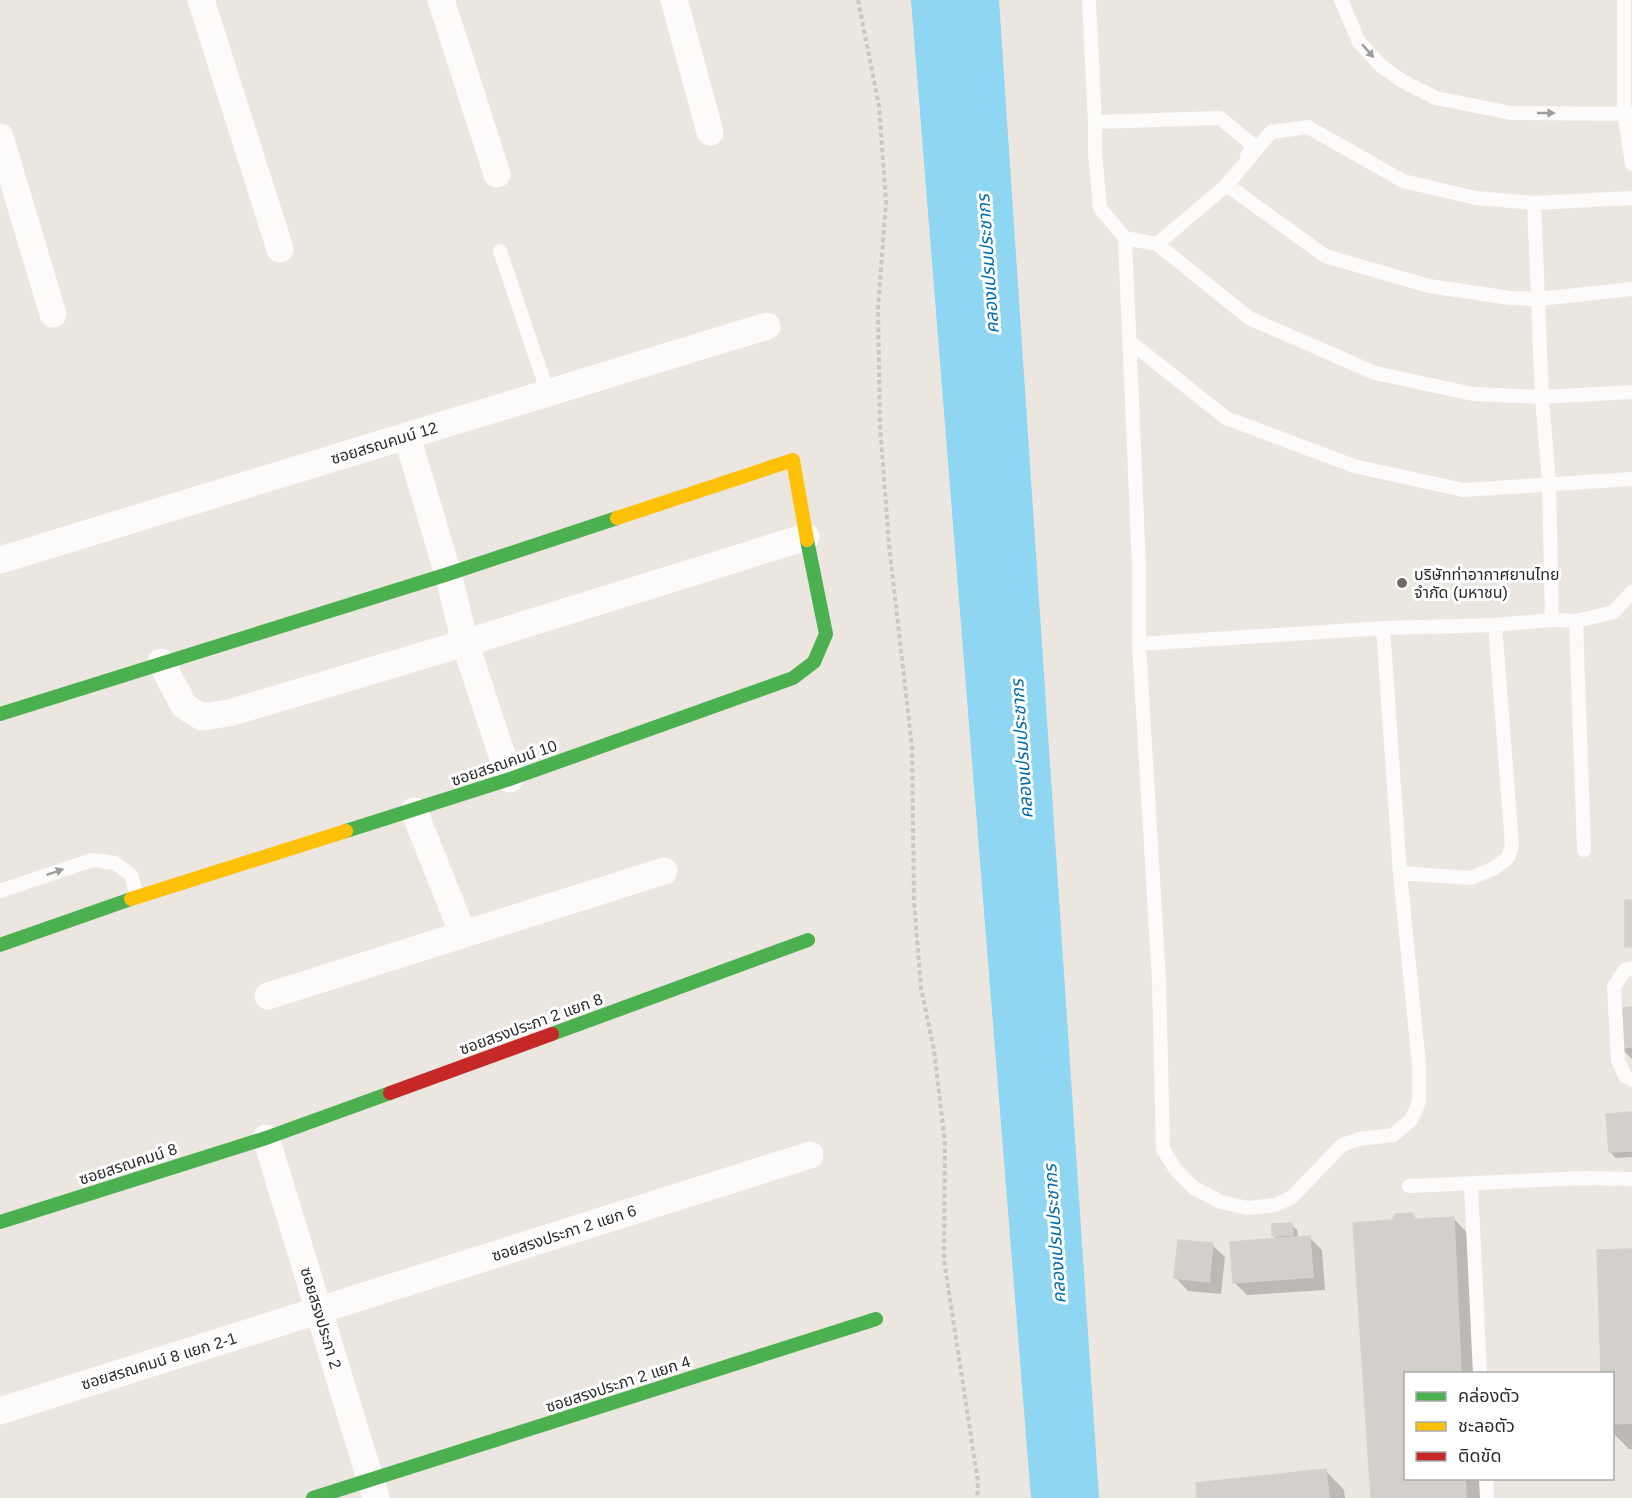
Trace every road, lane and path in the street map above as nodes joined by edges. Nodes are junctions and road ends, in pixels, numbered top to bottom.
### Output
1 (201, 0) edge
2 (441, 0) edge
3 (674, 0) edge
4 (858, 0) edge
5 (1089, 0) edge
6 (1341, 0) edge
7 (1624, 0) edge
8 (1628, 114) edge
9 (1095, 122) junction
10 (710, 132) dead end
11 (0, 137) edge
12 (1632, 164) edge
13 (497, 174) dead end
14 (1227, 184) junction
15 (1632, 198) edge
16 (1534, 203) junction
17 (1125, 238) junction
18 (1157, 244) junction
19 (280, 249) dead end
20 (500, 251) dead end
21 (1632, 289) edge
22 (1539, 299) junction
23 (53, 314) dead end
24 (767, 326) dead end
25 (1129, 341) junction
26 (1632, 392) edge
27 (548, 393) junction
28 (1542, 397) junction
29 (407, 436) junction
30 (1632, 479) edge
31 (1549, 484) junction
32 (806, 537) junction
33 (0, 560) edge
34 (448, 574) junction
35 (1632, 592) edge
36 (1552, 620) junction
37 (1576, 621) junction
38 (1495, 624) junction
39 (1383, 628) junction
40 (465, 643) junction
41 (1139, 644) junction
42 (160, 662) junction
43 (0, 714) edge
44 (510, 779) junction
45 (414, 811) junction
46 (1584, 850) dead end
47 (664, 871) dead end
48 (1400, 873) junction
49 (0, 891) edge
50 (137, 897) junction
51 (463, 934) junction
52 (808, 940) dead end
53 (0, 945) edge
54 (1632, 968) edge
55 (267, 996) dead end
56 (1632, 1080) edge
57 (266, 1138) junction
58 (810, 1155) dead end
59 (1632, 1179) edge
60 (1471, 1185) junction
61 (1409, 1186) dead end
62 (0, 1222) edge
63 (319, 1311) junction
64 (876, 1319) dead end
65 (1480, 1372) edge
66 (0, 1411) edge
67 (1486, 1480) edge
68 (373, 1489) edge
69 (313, 1498) edge
70 (977, 1498) edge
71 (1487, 1498) edge

1 - 19 street
2 - 13 street
3 - 10 street
4 - 70 path
5 - 9 lane
6 -> 8 lane
7 - 8 lane
8 - 12 lane
9 - 14 lane
9 - 17 lane
11 - 23 street
14 - 16 lane
14 - 18 lane
14 - 22 lane
15 - 16 lane
16 - 22 lane
17 - 18 lane
17 - 25 lane
18 - 28 lane
20 - 27 lane
21 - 22 lane
22 - 28 lane
24 - 27 street, ซอยสรณคมน์ 12
25 - 31 lane
25 - 41 lane
26 - 28 lane
27 - 29 street, ซอยสรณคมน์ 12
28 - 31 lane
29 - 33 street, ซอยสรณคมน์ 12
29 - 34 street
30 - 31 lane
31 - 36 lane
32 - 34 street, ซอยสรณคมน์ 10
32 - 40 street
32 - 44 street, ซอยสรณคมน์ 10
34 - 40 street
34 - 42 street
35 - 37 lane
36 - 37 lane
36 - 38 lane
37 - 46 lane
38 - 39 lane
38 - 48 lane
39 - 41 lane
39 - 48 lane
40 - 42 street
40 - 44 street
41 - 48 lane
42 - 43 street
44 - 45 street, ซอยสรณคมน์ 10
45 - 50 street, ซอยสรณคมน์ 10
45 - 51 street
47 - 51 street
49 -> 50 lane
50 - 53 street, ซอยสรณคมน์ 10
51 - 55 street
52 - 57 street, ซอยสรงประภา 2 แยก 8
54 - 56 lane
57 - 62 street, ซอยสรณคมน์ 8
57 - 63 street, ซอยสรงประภา 2
58 - 63 street, ซอยสรงประภา 2 แยก 6
59 - 60 lane
60 - 61 lane
60 - 65 lane
63 - 66 street, ซอยสรณคมน์ 8 แยก 2-1
63 - 68 street, ซอยสรงประภา 2
64 - 68 street, ซอยสรงประภา 2 แยก 4
67 - 71 lane
68 - 69 street, ซอยสรงประภา 2 แยก 4

